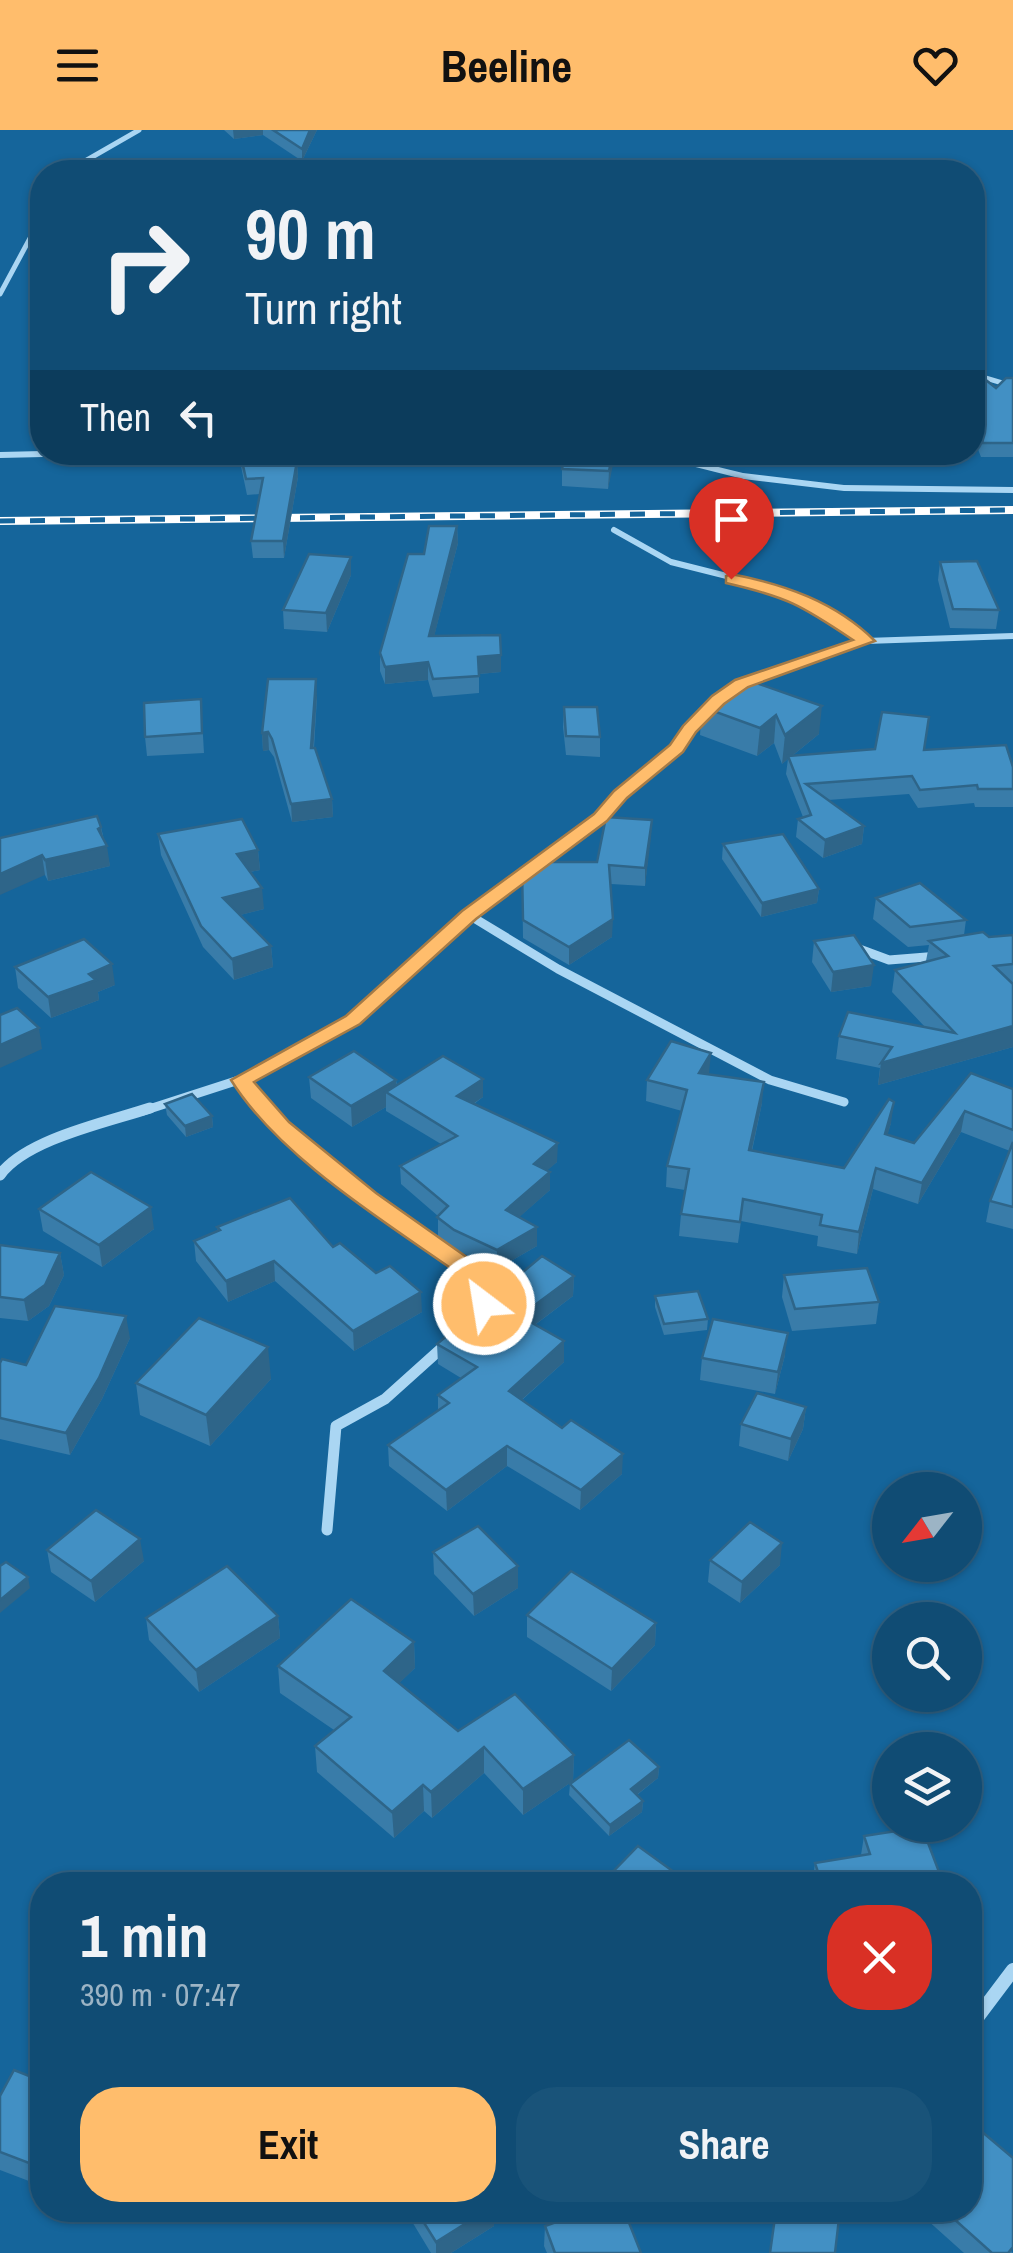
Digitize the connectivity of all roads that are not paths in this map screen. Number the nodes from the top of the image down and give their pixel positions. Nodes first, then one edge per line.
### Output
1 (140, 130) edge
2 (87, 160) edge
3 (30, 238) edge
4 (0, 294) edge
5 (985, 378) edge
6 (1013, 386) edge
7 (30, 454) edge
8 (0, 455) edge
9 (696, 465) edge
10 (1013, 490) edge
11 (614, 530) dead end
12 (1013, 636) edge
13 (866, 641) junction
14 (730, 692) edge
15 (718, 700) edge
16 (469, 915) junction
17 (854, 947) edge
18 (946, 955) edge
19 (242, 1080) junction
20 (844, 1102) dead end
21 (0, 1175) edge
22 (469, 1320) edge
23 (456, 1334) edge
24 (327, 1530) dead end
25 (1013, 1970) edge
26 (982, 2011) edge

1 - 2 street
3 - 4 street
5 - 6 street
7 - 8 street
9 - 10 street
11 - 13 street
12 - 13 street
13 - 14 street
15 - 16 street
16 - 19 street
16 - 20 street
17 - 18 street
19 - 21 street
19 - 22 street
23 - 24 street
25 - 26 street

